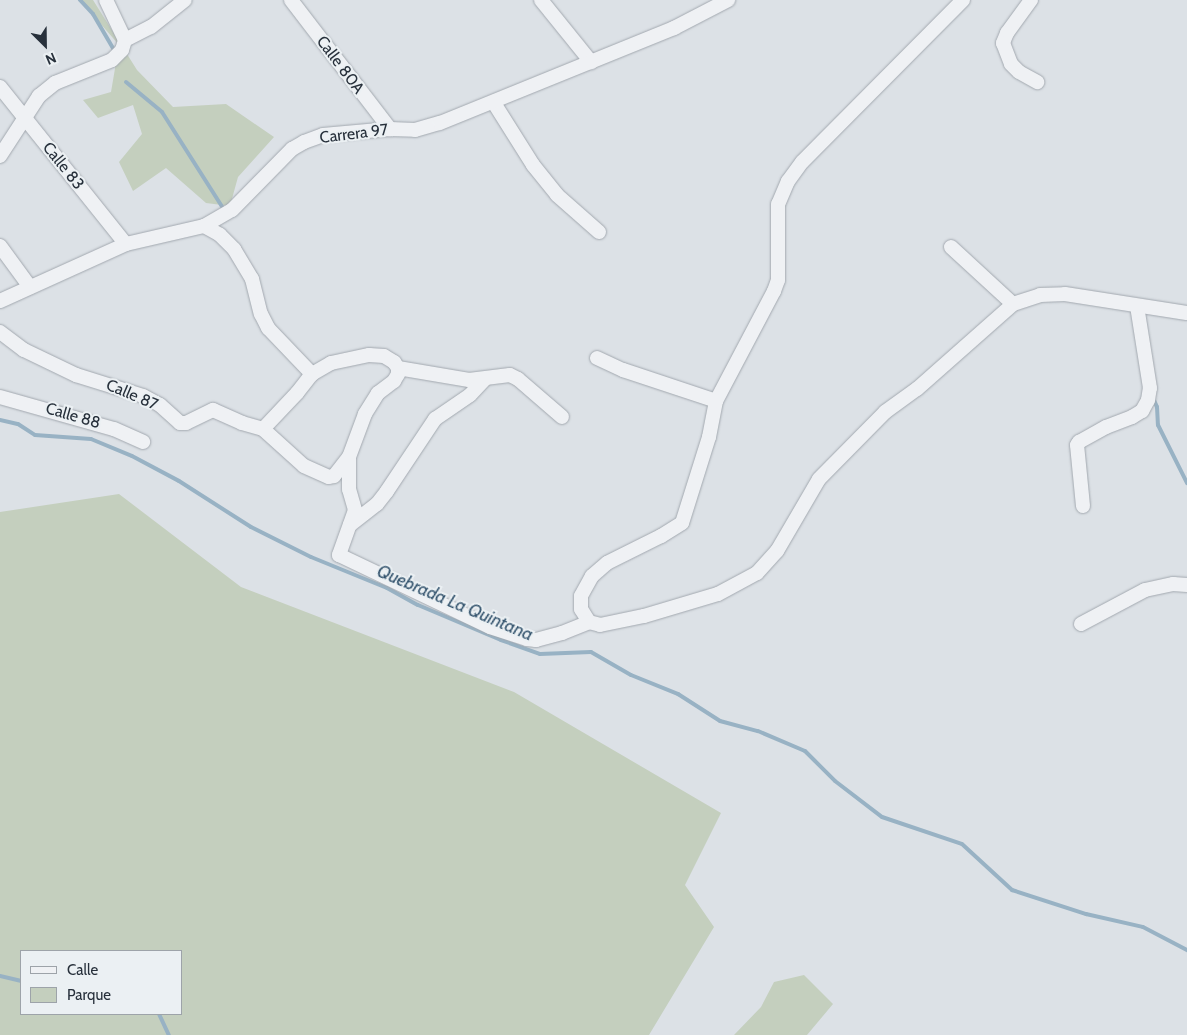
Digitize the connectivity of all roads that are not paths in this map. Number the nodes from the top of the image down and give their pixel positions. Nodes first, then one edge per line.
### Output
1 (106, 0) edge
2 (291, 0) edge
3 (540, 0) edge
4 (728, 0) edge
5 (963, 0) edge
6 (1032, 0) edge
7 (180, 1) edge
8 (125, 40) junction
9 (592, 62) junction
10 (1038, 82) dead end
11 (0, 87) edge
12 (494, 103) junction
13 (24, 118) junction
14 (390, 129) junction
15 (0, 156) edge
16 (204, 226) junction
17 (599, 232) dead end
18 (126, 244) junction
19 (0, 246) edge
20 (952, 247) dead end
21 (30, 287) junction
22 (0, 301) edge
23 (1013, 304) junction
24 (1137, 306) junction
25 (1187, 313) edge
26 (0, 332) edge
27 (597, 358) dead end
28 (398, 368) junction
29 (312, 374) junction
30 (484, 380) junction
31 (0, 397) edge
32 (716, 401) junction
33 (562, 417) dead end
34 (263, 429) junction
35 (143, 442) dead end
36 (349, 457) junction
37 (1083, 506) dead end
38 (349, 526) junction
39 (1187, 585) edge
40 (589, 622) junction
41 (1081, 624) dead end

1 - 8 street
2 - 14 street, Calle 80A
3 - 9 street
4 - 9 street, Carrera 97
5 - 32 street
6 - 10 street
7 - 8 street
8 - 13 street
9 - 12 street, Carrera 97
11 - 13 street, Calle 83
12 - 14 street, Carrera 97
12 - 17 street
13 - 15 street
13 - 18 street, Calle 83
14 - 16 street, Carrera 97
16 - 18 street, Carrera 97
16 - 29 street
18 - 21 street, Carrera 97
19 - 21 street
20 - 23 street
21 - 22 street, Carrera 97
23 - 24 street
23 - 40 street
24 - 25 street
24 - 37 street
26 - 34 street, Calle 87
27 - 32 street
28 - 29 street
28 - 30 street
28 - 36 street
29 - 34 street
30 - 33 street
30 - 38 street
31 - 35 street, Calle 88
32 - 40 street
34 - 36 street
36 - 38 street
38 - 40 street
39 - 41 street

